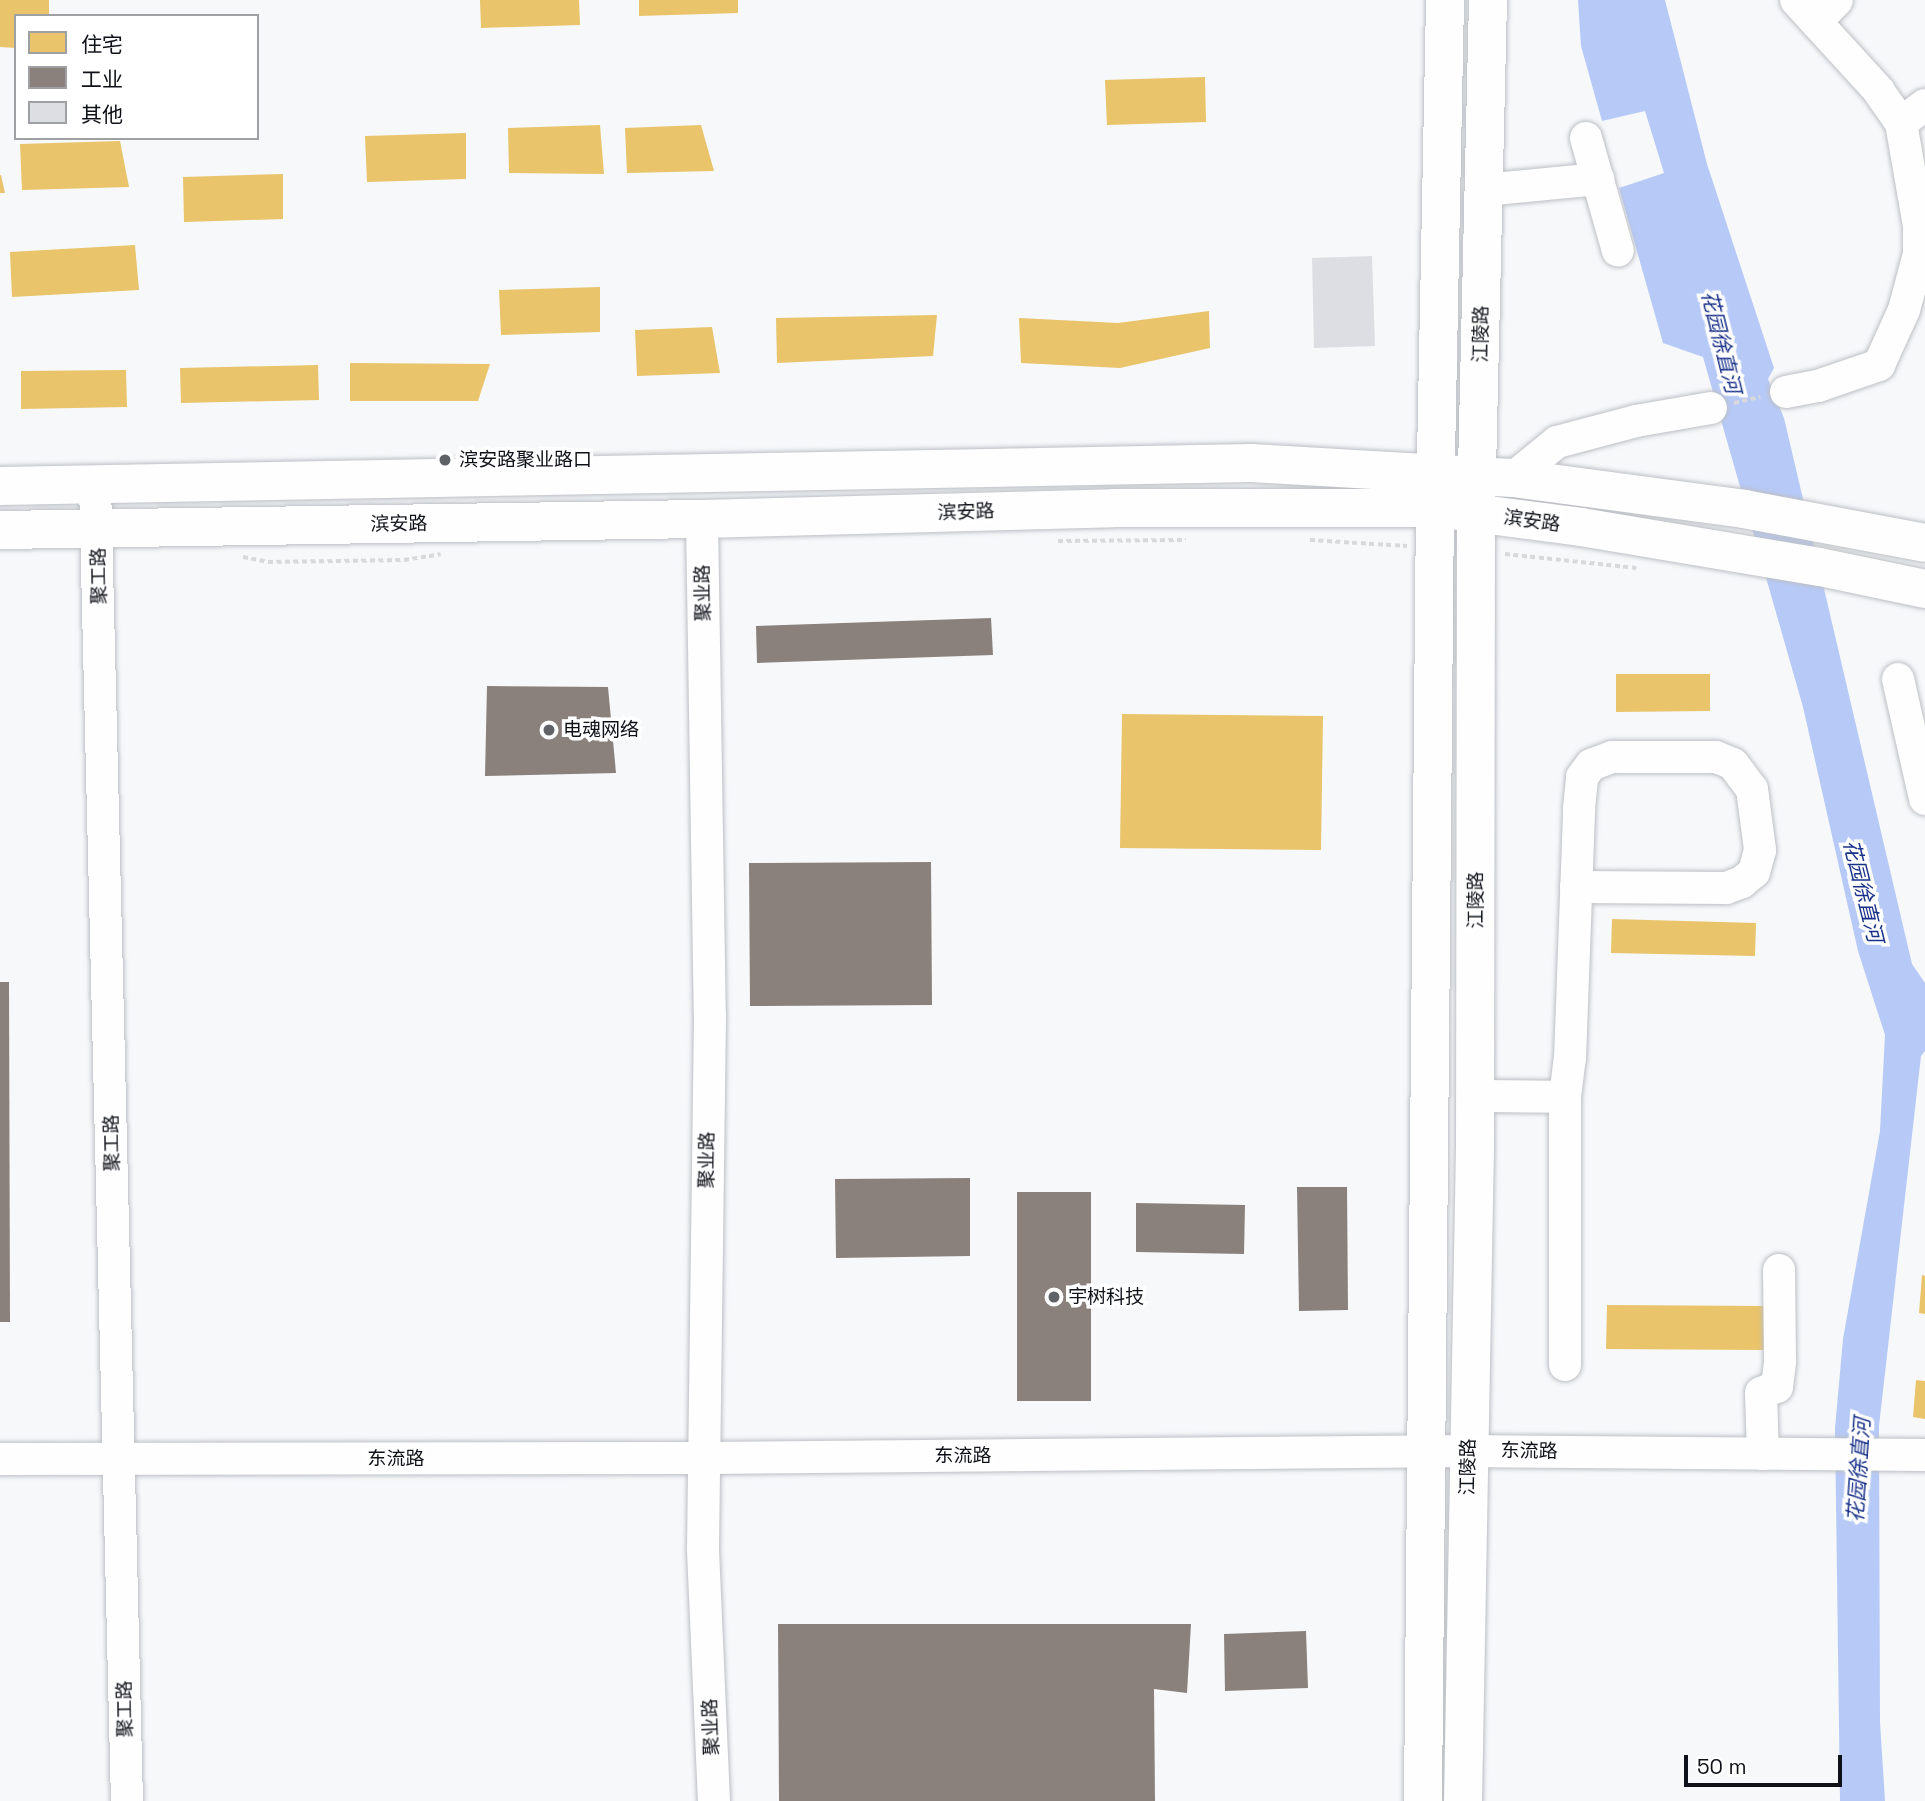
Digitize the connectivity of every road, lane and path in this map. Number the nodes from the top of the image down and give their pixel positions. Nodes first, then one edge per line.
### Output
1 (1445, 0) edge
2 (1488, 0) edge
3 (1816, 7) edge
4 (1913, 114) edge
5 (1586, 138) dead end
6 (1598, 179) junction
7 (1484, 190) junction
8 (1618, 251) dead end
9 (1786, 392) joint
10 (1711, 408) joint
11 (95, 484) junction
12 (0, 486) edge
13 (1489, 489) junction
14 (1436, 490) junction
15 (702, 519) junction
16 (97, 528) junction
17 (0, 530) edge
18 (1303, 539) dead end
19 (1192, 540) dead end
20 (1052, 541) dead end
21 (1925, 543) edge
22 (1434, 548) junction
23 (1476, 551) junction
24 (442, 554) dead end
25 (241, 557) dead end
26 (1642, 569) dead end
27 (1925, 589) edge
28 (1898, 678) dead end
29 (1919, 746) edge
30 (1925, 799) edge
31 (1576, 887) junction
32 (1475, 1096) junction
33 (1565, 1097) junction
34 (1779, 1270) dead end
35 (1565, 1365) dead end
36 (1468, 1451) junction
37 (1426, 1453) junction
38 (1763, 1454) junction
39 (1925, 1455) edge
40 (706, 1458) junction
41 (0, 1459) edge
42 (120, 1460) junction
43 (127, 1801) edge
44 (714, 1801) edge
45 (1423, 1801) edge
46 (1463, 1801) edge

1 - 14 main road
2 - 7 main road, 江陵路
3 - 4 street
4 - 9 street
5 - 6 street
6 - 7 street
6 - 8 street
7 - 13 main road, 江陵路
9 - 10 path
10 - 13 street
11 - 12 main road, 滨安路
11 - 14 main road, 滨安路
11 - 16 street, 聚工路
13 - 14 main road, 滨安路
13 - 21 main road, 滨安路
13 - 23 main road, 江陵路
13 - 27 main road, 滨安路
14 - 15 main road, 滨安路
14 - 22 main road
15 - 16 main road, 滨安路
15 - 40 street, 聚业路
16 - 17 main road, 滨安路
16 - 42 street, 聚工路
18 - 22 path
19 - 20 path
22 - 37 main road
23 - 26 path
23 - 32 main road, 江陵路
24 - 25 path
28 - 29 street
29 - 30 street
31 - 31 street
31 - 33 street
32 - 33 street
32 - 36 main road, 江陵路
33 - 35 street
34 - 38 street
36 - 37 street, 东流路
36 - 38 street, 东流路
36 - 46 main road, 江陵路
37 - 40 street, 东流路
37 - 45 main road
38 - 39 street, 东流路
40 - 42 street, 东流路
40 - 44 street, 聚业路
41 - 42 street, 东流路
42 - 43 street, 聚工路

